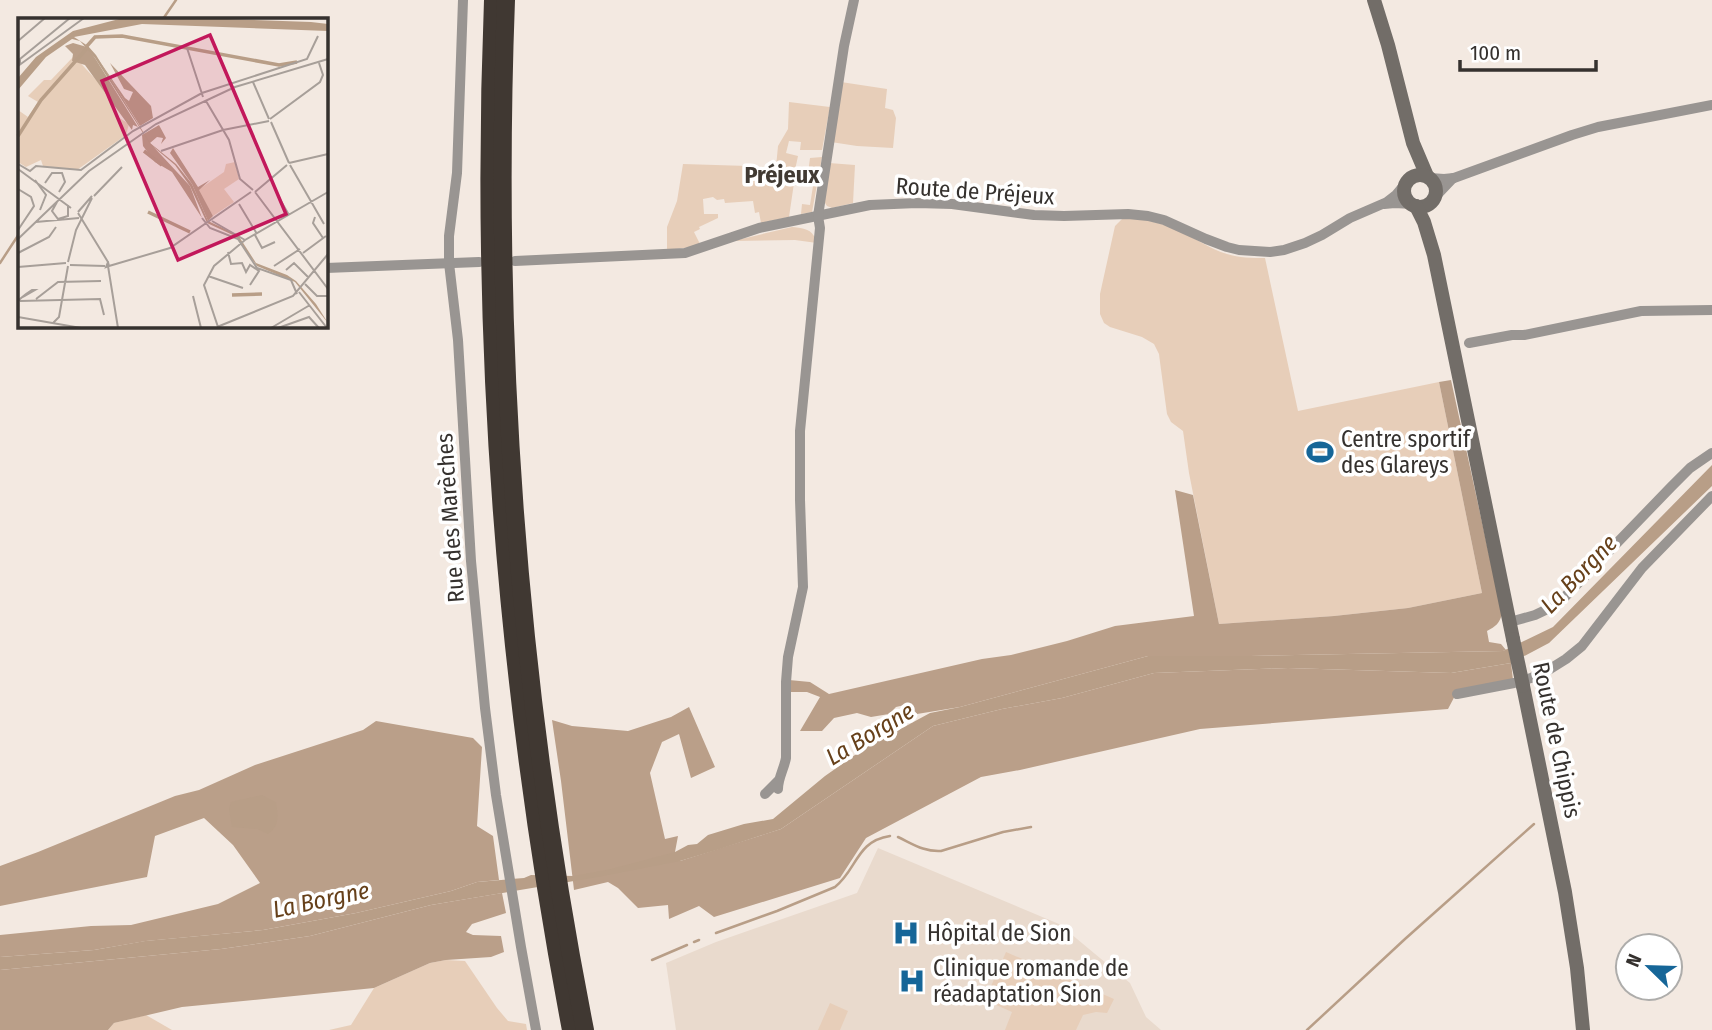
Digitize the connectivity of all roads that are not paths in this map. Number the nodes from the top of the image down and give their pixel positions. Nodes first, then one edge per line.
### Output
1 (463, 0) edge
2 (493, 0) edge
3 (506, 0) edge
4 (855, 0) edge
5 (1374, 0) edge
6 (1712, 105) edge
7 (1406, 120) junction
8 (1428, 177) junction
9 (1454, 178) junction
10 (1407, 182) junction
11 (1434, 199) junction
12 (1380, 205) junction
13 (1414, 205) junction
14 (818, 216) junction
15 (1434, 255) junction
16 (479, 261) dead end
17 (515, 261) dead end
18 (449, 263) junction
19 (327, 268) edge
20 (1712, 310) edge
21 (1469, 343) dead end
22 (1712, 453) edge
23 (1712, 496) edge
24 (1510, 622) junction
25 (1457, 694) dead end
26 (538, 788) junction
27 (765, 794) dead end
28 (567, 972) junction
29 (536, 1030) edge
30 (571, 1030) edge
31 (585, 1030) edge
32 (1583, 1030) edge

1 - 18 street, Rue des Marèches
2 - 26 highway
3 - 26 highway
4 - 14 street
5 - 7 street, Route de Chippis
6 - 9 street
7 - 8 street, Route de Chippis
7 - 10 street, Route de Chippis
8 - 9 street
8 - 10 street
8 - 11 street, Route de Chippis
9 - 11 street
10 - 12 street, Route de Préjeux
10 - 13 street, Route de Chippis
11 - 13 street
11 - 15 street, Route de Chippis
12 - 13 street, Route de Préjeux
12 - 14 street, Route de Préjeux
13 - 15 street, Route de Chippis
14 - 17 street, Route de Préjeux
14 - 27 street
15 - 24 street, Route de Chippis
16 - 18 street
18 - 19 street
18 - 29 street, Rue des Marèches
20 - 21 street
22 - 24 street
23 - 25 street
24 - 32 street, Route de Chippis, bridge
26 - 28 highway
28 - 30 highway
28 - 31 highway

